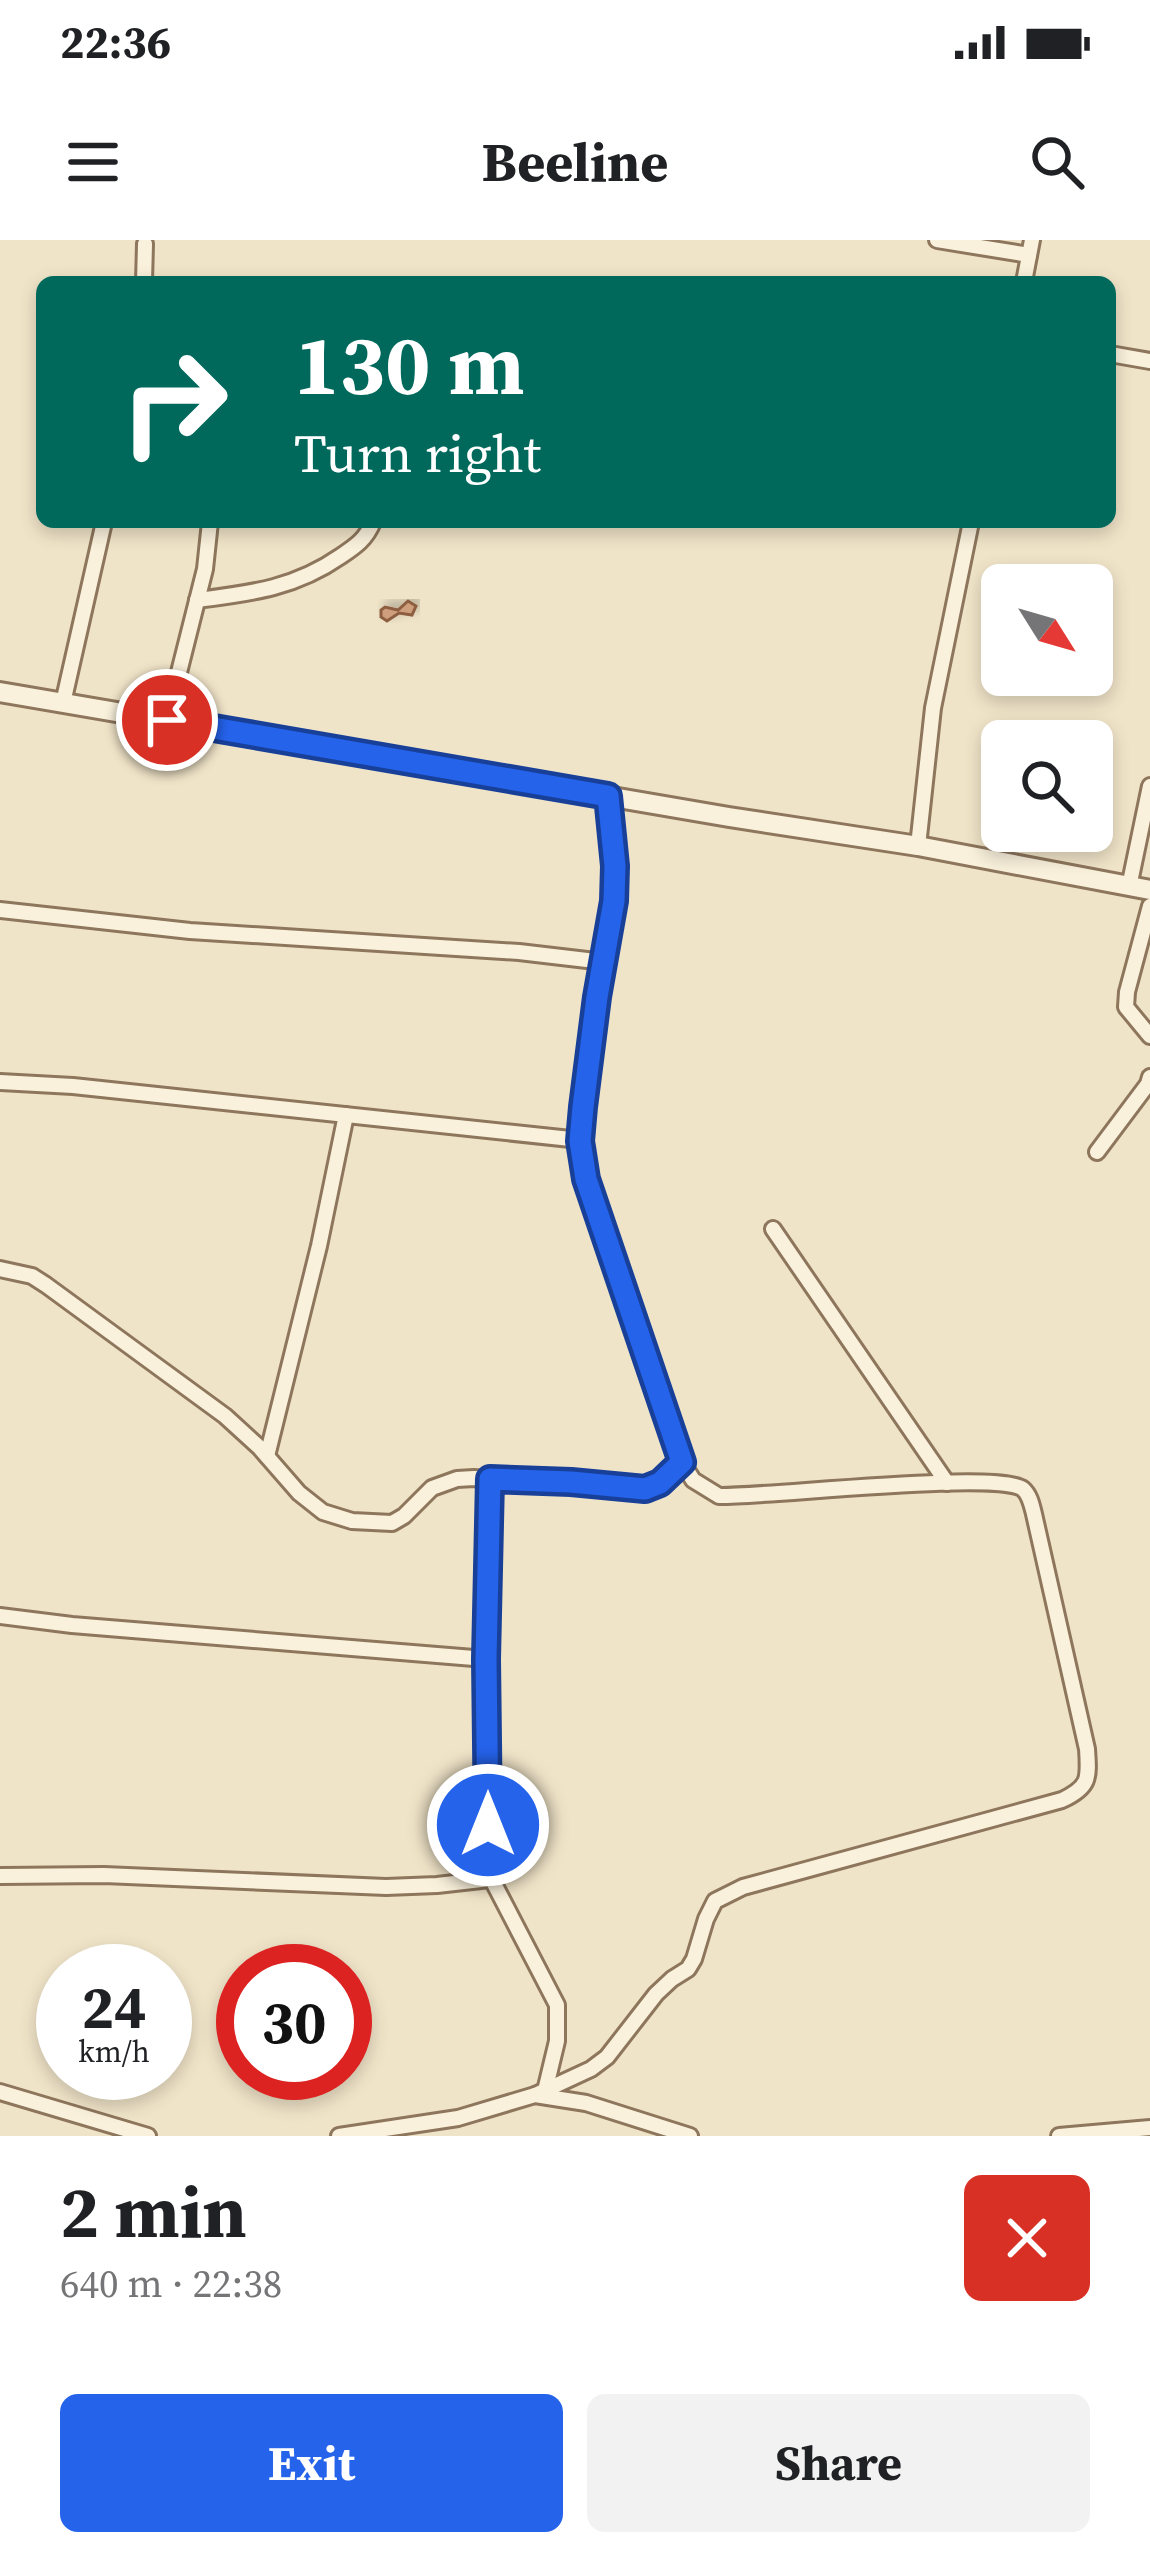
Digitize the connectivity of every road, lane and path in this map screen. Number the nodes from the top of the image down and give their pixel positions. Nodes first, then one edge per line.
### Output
1 (937, 240) edge
2 (145, 244) dead end
3 (1030, 247) edge
4 (144, 276) edge
5 (1116, 355) edge
6 (1150, 361) edge
7 (103, 528) edge
8 (209, 528) edge
9 (370, 528) edge
10 (970, 528) edge
11 (197, 600) junction
12 (0, 692) edge
13 (63, 703) junction
14 (167, 720) junction
15 (1150, 787) edge
16 (608, 796) junction
17 (918, 846) junction
18 (1129, 886) junction
19 (1150, 890) edge
20 (1150, 906) edge
21 (0, 910) edge
22 (604, 962) junction
23 (1150, 1036) edge
24 (1150, 1077) edge
25 (0, 1082) edge
26 (346, 1115) junction
27 (580, 1141) junction
28 (1097, 1152) dead end
29 (773, 1229) dead end
30 (0, 1269) edge
31 (267, 1456) junction
32 (682, 1462) junction
33 (490, 1479) junction
34 (947, 1483) junction
35 (0, 1616) edge
36 (486, 1659) junction
37 (0, 1876) edge
38 (490, 1879) junction
39 (0, 2092) edge
40 (540, 2093) junction
41 (1150, 2128) edge
42 (148, 2136) edge
43 (339, 2136) edge
44 (690, 2136) edge
45 (1059, 2136) edge

1 - 3 street
2 - 4 street
5 - 6 street
7 - 13 street
8 - 11 street
9 - 11 street
10 - 17 street
11 - 14 street
12 - 13 street
13 - 14 street
14 - 16 street
15 - 18 street
16 - 17 street
16 - 22 street
17 - 18 street
18 - 19 street
20 - 23 street
21 - 22 street
22 - 27 street
24 - 28 street
25 - 26 street
26 - 27 street
26 - 31 street
27 - 32 street
29 - 34 street
30 - 31 street
31 - 33 street
32 - 33 street
32 - 34 street
33 - 36 street
34 - 40 street
35 - 36 street
36 - 38 street
37 - 38 street
38 - 40 street
39 - 42 street
40 - 43 street
40 - 44 street
41 - 45 street

